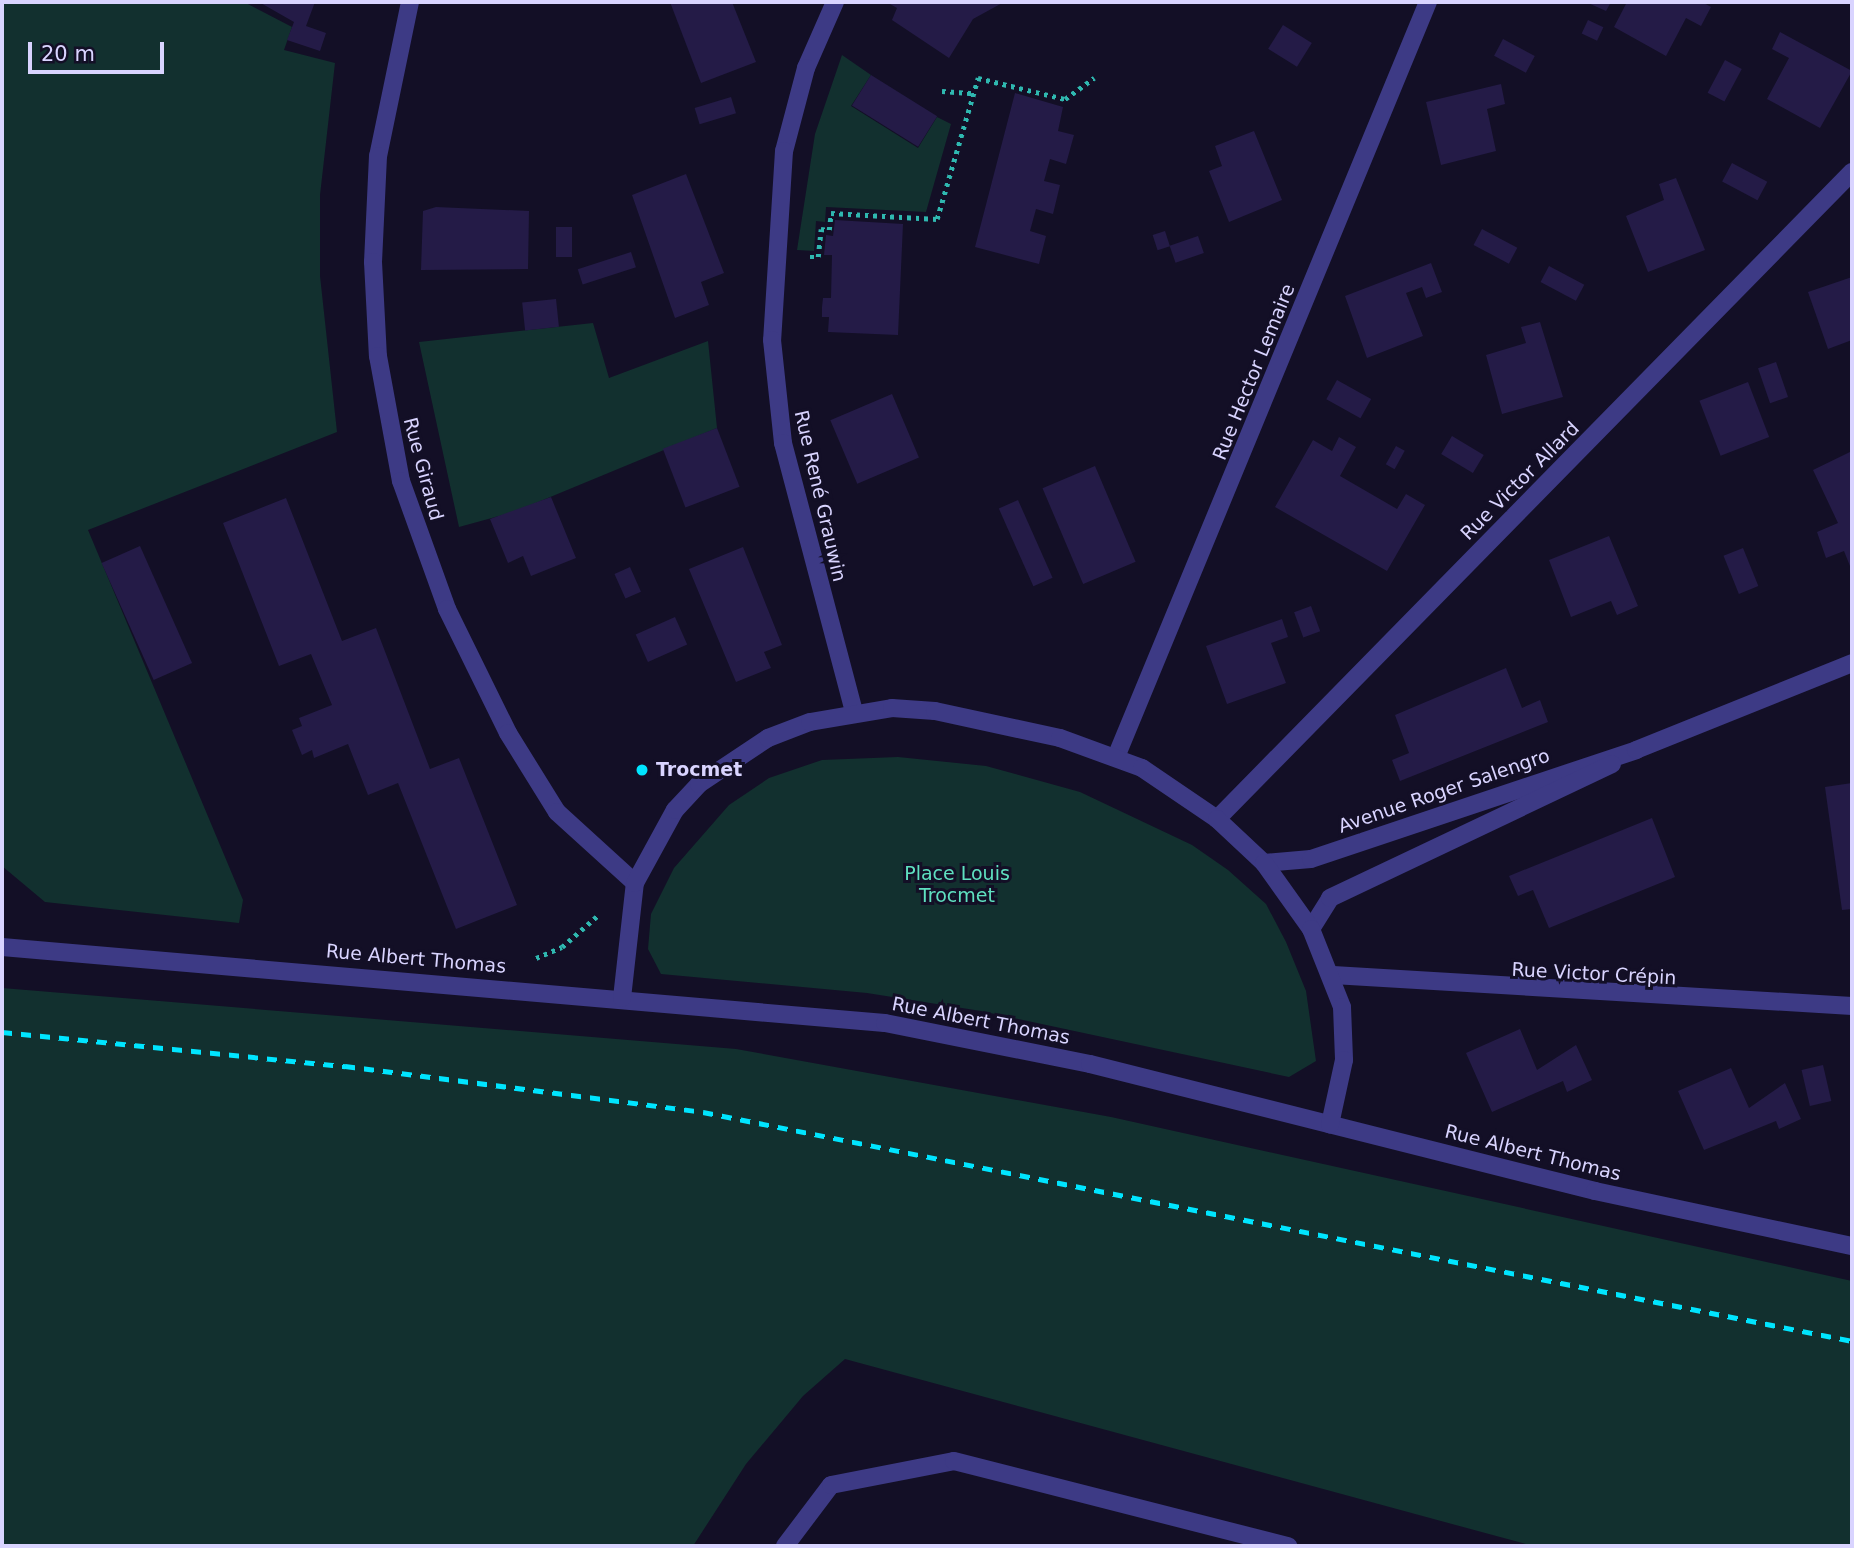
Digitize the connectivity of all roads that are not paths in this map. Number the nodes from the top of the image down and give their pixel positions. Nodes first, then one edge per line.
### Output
1 (410, 2) edge
2 (835, 2) edge
3 (1428, 2) edge
4 (1852, 172) edge
5 (1852, 663) edge
6 (853, 712) junction
7 (1636, 750) junction
8 (1116, 757) junction
9 (1217, 819) junction
10 (1264, 863) junction
11 (635, 883) junction
12 (1311, 929) junction
13 (2, 941) edge
14 (2, 947) edge
15 (83, 952) junction
16 (1333, 975) junction
17 (622, 998) junction
18 (1852, 1006) edge
19 (1330, 1124) junction
20 (1852, 1246) edge
21 (785, 1546) edge
22 (1289, 1546) edge

1 - 11 street, Rue Giraud
2 - 6 street, Rue René Grauwin
3 - 8 street, Rue Hector Lemaire
4 - 9 street, Rue Victor Allard
5 - 7 street, Avenue Roger Salengro
6 - 8 street
6 - 11 street
7 - 10 street, Avenue Roger Salengro
7 - 12 street, Avenue Roger Salengro
8 - 9 street
9 - 10 street
10 - 12 street
11 - 17 street
12 - 16 street
13 - 15 street, Rue Albert Thomas
14 - 15 street, Rue Albert Thomas
15 - 17 street, Rue Albert Thomas
16 - 18 street, Rue Victor Crépin
16 - 19 street
17 - 19 street, Rue Albert Thomas
19 - 20 street, Rue Albert Thomas
21 - 22 street

